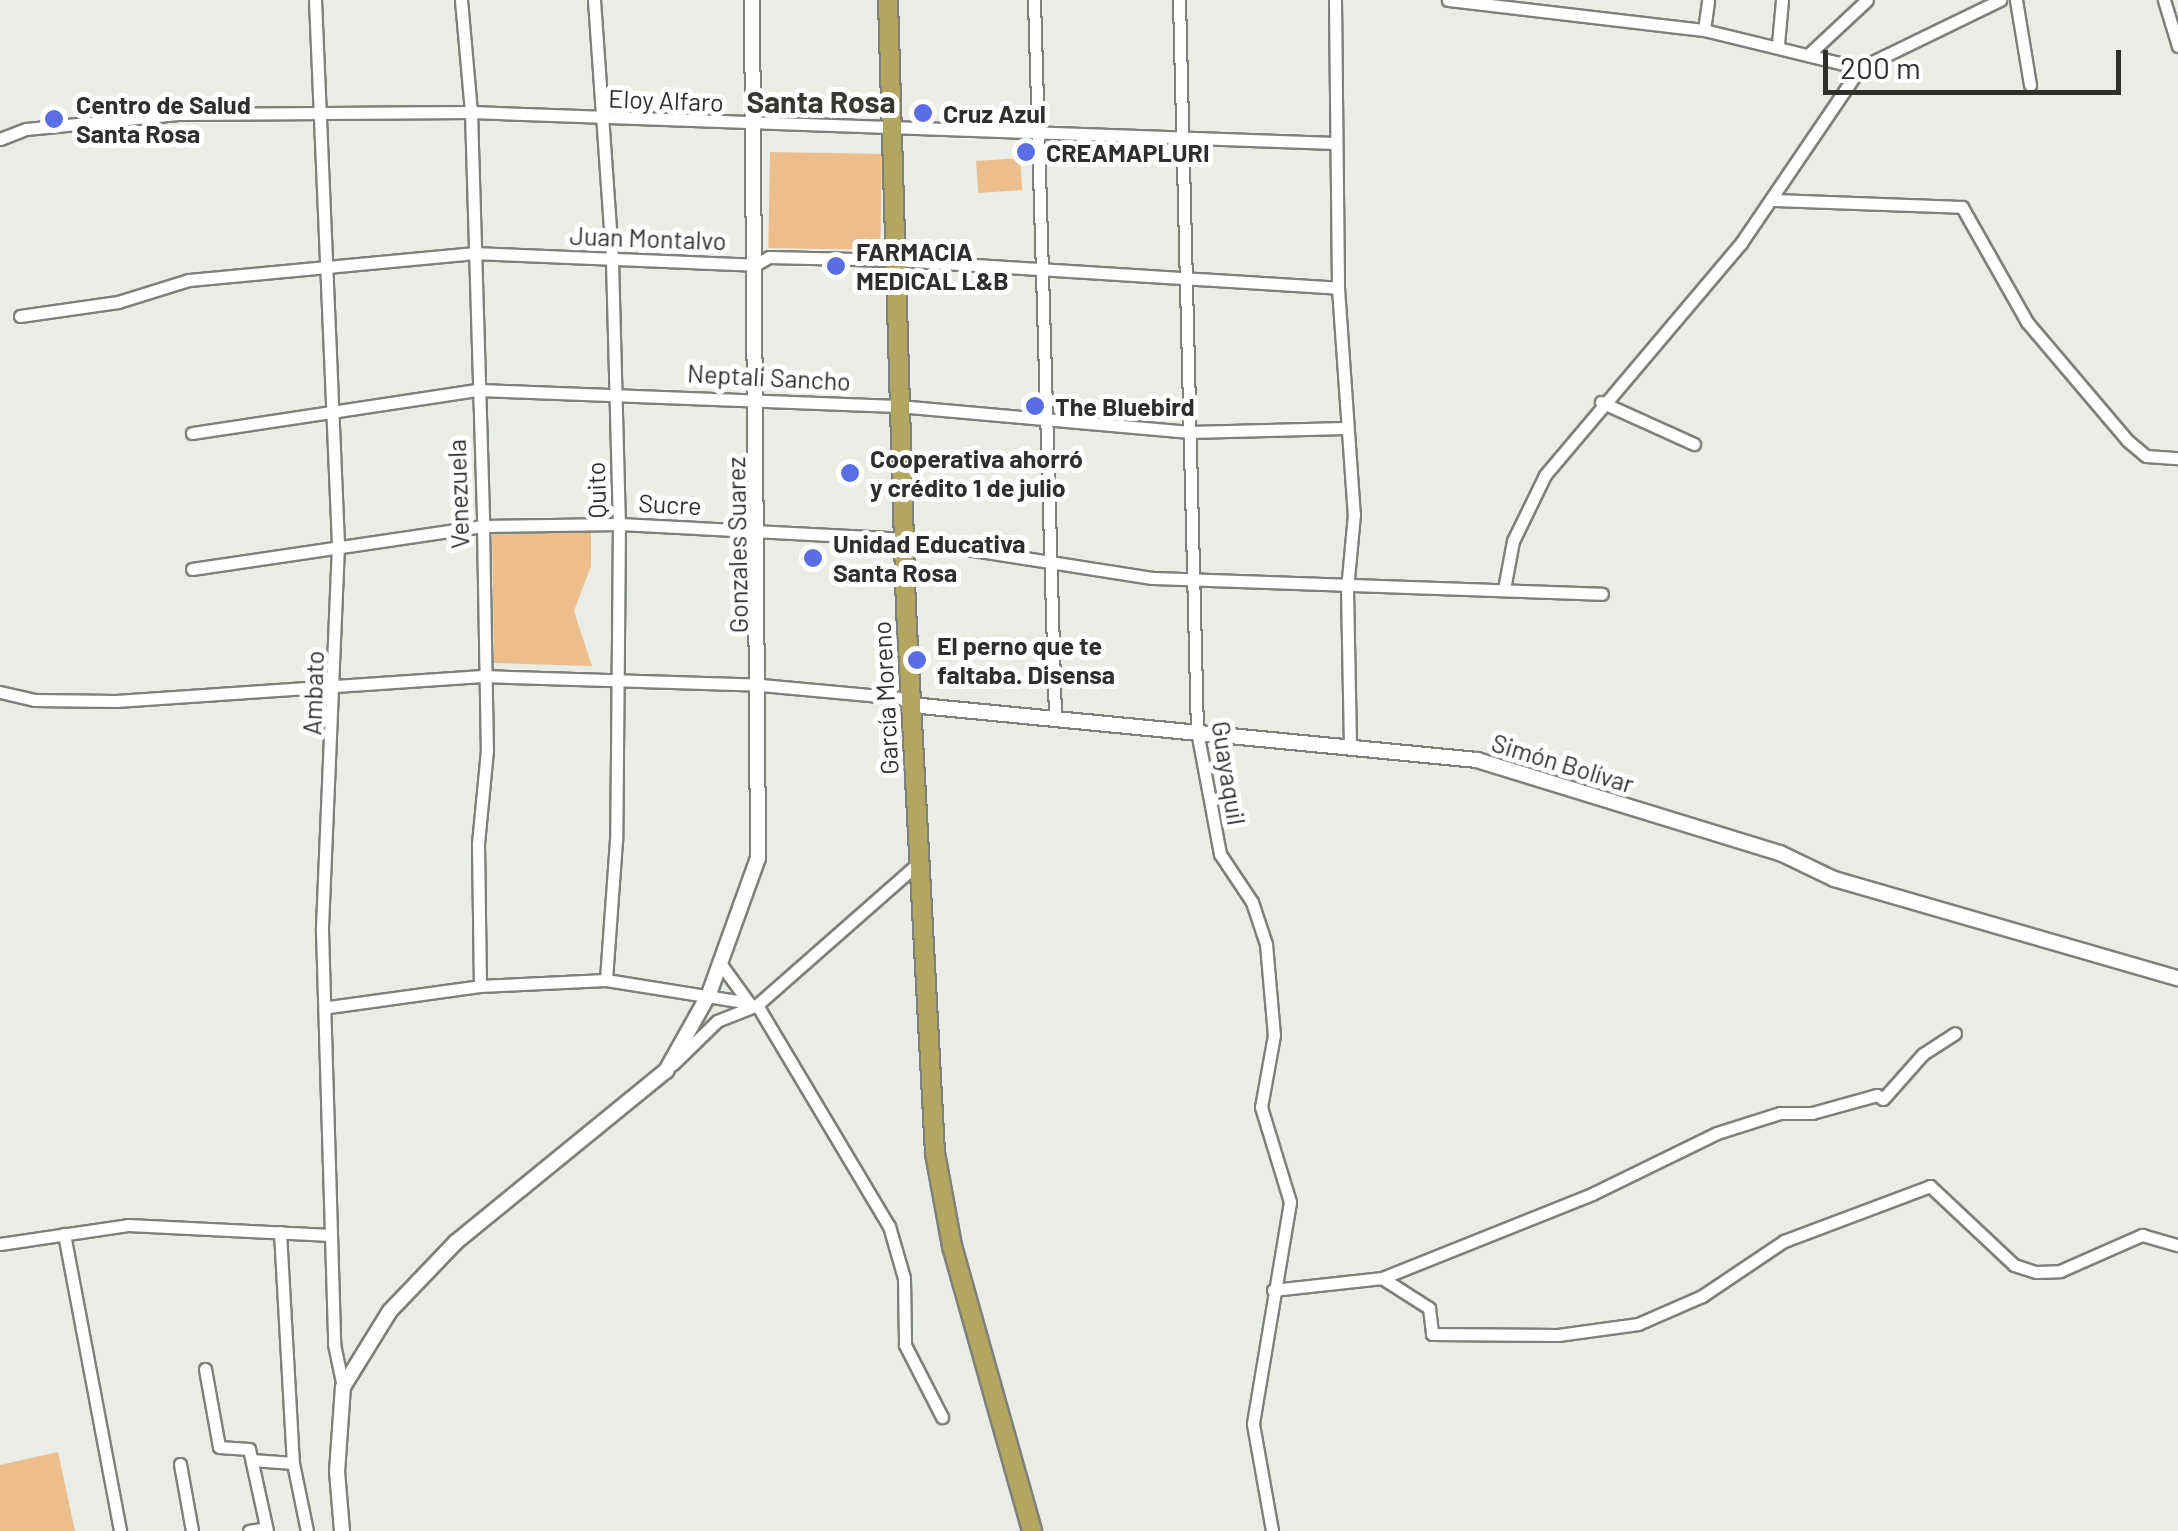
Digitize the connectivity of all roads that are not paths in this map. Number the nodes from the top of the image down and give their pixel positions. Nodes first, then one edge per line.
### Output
1 (316, 0) edge
2 (460, 0) edge
3 (594, 0) edge
4 (752, 0) edge
5 (888, 0) edge
6 (1034, 0) edge
7 (1179, 0) edge
8 (1335, 0) edge
9 (1448, 0) edge
10 (1708, 0) edge
11 (1782, 0) edge
12 (1866, 0) edge
13 (2000, 0) edge
14 (2016, 0) edge
15 (2164, 0) edge
16 (1704, 30) junction
17 (1778, 44) junction
18 (2178, 46) edge
19 (1809, 54) junction
20 (1860, 68) junction
21 (2030, 85) dead end
22 (471, 112) junction
23 (318, 114) junction
24 (599, 120) junction
25 (753, 125) junction
26 (893, 132) junction
27 (1034, 134) junction
28 (1183, 138) junction
29 (0, 140) edge
30 (1334, 143) junction
31 (1772, 200) junction
32 (474, 253) junction
33 (612, 260) junction
34 (896, 260) junction
35 (330, 262) junction
36 (755, 264) junction
37 (1045, 272) junction
38 (1186, 280) junction
39 (1338, 288) junction
40 (20, 316) dead end
41 (478, 390) junction
42 (615, 392) junction
43 (757, 398) junction
44 (1601, 402) junction
45 (898, 406) junction
46 (335, 408) junction
47 (1048, 418) junction
48 (1345, 428) junction
49 (1190, 432) junction
50 (192, 433) dead end
51 (1694, 444) dead end
52 (2178, 458) edge
53 (620, 524) junction
54 (483, 526) junction
55 (759, 532) junction
56 (904, 539) junction
57 (338, 546) junction
58 (1052, 566) junction
59 (192, 569) dead end
60 (1198, 579) junction
61 (1347, 589) junction
62 (1504, 589) junction
63 (1602, 594) dead end
64 (482, 676) junction
65 (620, 678) junction
66 (761, 685) junction
67 (337, 690) junction
68 (0, 692) edge
69 (910, 705) junction
70 (1055, 718) junction
71 (1197, 731) junction
72 (1350, 746) junction
73 (920, 861) junction
74 (720, 963) junction
75 (2178, 978) edge
76 (606, 980) junction
77 (480, 986) junction
78 (709, 994) junction
79 (753, 1004) junction
80 (329, 1007) junction
81 (1956, 1032) dead end
82 (666, 1071) junction
83 (280, 1232) junction
84 (64, 1234) junction
85 (331, 1235) junction
86 (0, 1244) edge
87 (2178, 1245) edge
88 (1382, 1278) junction
89 (1273, 1290) junction
90 (206, 1369) dead end
91 (343, 1387) junction
92 (942, 1417) dead end
93 (252, 1460) junction
94 (292, 1463) junction
95 (180, 1464) dead end
96 (266, 1530) edge
97 (120, 1531) edge
98 (192, 1531) edge
99 (250, 1531) edge
100 (307, 1531) edge
101 (342, 1531) edge
102 (1032, 1531) edge
103 (1272, 1531) edge

1 - 23 street, Ambato
2 - 22 street, Venezuela
3 - 24 street, Quito
4 - 25 street, Gonzales Suarez
5 - 26 highway, García Moreno
6 - 27 street
7 - 28 street, Guayaquil
8 - 30 street
9 - 16 street
10 - 16 street
11 - 17 street
12 - 19 street
13 - 20 street
14 - 21 street
15 - 18 street
16 - 17 street
17 - 19 street
19 - 20 street
20 - 31 street
22 - 23 street, Eloy Alfaro
22 - 24 street, Eloy Alfaro
22 - 32 street, Venezuela
23 - 29 street, Eloy Alfaro
23 - 35 street, Ambato
24 - 25 street, Eloy Alfaro
24 - 33 street, Quito
25 - 26 street, Eloy Alfaro
25 - 36 street, Gonzales Suarez
26 - 27 street, Eloy Alfaro
26 - 34 highway, García Moreno
27 - 28 street, Eloy Alfaro
27 - 37 street
28 - 30 street, Eloy Alfaro
28 - 38 street, Guayaquil
30 - 39 street
31 - 44 street
31 - 52 street
32 - 33 street, Juan Montalvo
32 - 35 street, Juan Montalvo
32 - 41 street, Venezuela
33 - 36 street, Juan Montalvo
33 - 42 street, Quito
34 - 36 street, Juan Montalvo
34 - 37 street, Juan Montalvo
34 - 45 highway, García Moreno
35 - 40 street, Juan Montalvo
35 - 46 street, Ambato
36 - 43 street, Gonzales Suarez
37 - 38 street, Juan Montalvo
37 - 47 street
38 - 39 street, Juan Montalvo
38 - 49 street, Guayaquil
39 - 48 street
41 - 42 street, Neptali Sancho
41 - 46 street, Neptali Sancho
41 - 54 street, Venezuela
42 - 43 street, Neptali Sancho
42 - 53 street, Quito
43 - 45 street, Neptali Sancho
43 - 55 street, Gonzales Suarez
44 - 51 street
44 - 62 street
45 - 47 street, Neptali Sancho
45 - 56 highway, García Moreno
46 - 50 street, Neptali Sancho
46 - 57 street, Ambato
47 - 49 street, Neptali Sancho
47 - 58 street
48 - 49 street, Neptali Sancho
48 - 61 street
49 - 60 street, Guayaquil
53 - 54 street, Sucre
53 - 55 street, Sucre
53 - 65 street, Quito
54 - 57 street, Sucre
54 - 64 street, Venezuela
55 - 56 street, Sucre
55 - 66 street, Gonzales Suarez
56 - 58 street, Sucre
56 - 69 highway, García Moreno
57 - 59 street, Sucre
57 - 67 street, Ambato
58 - 60 street, Sucre
58 - 70 street
60 - 61 street, Sucre
60 - 71 street, Guayaquil
61 - 62 street, Sucre
61 - 72 street
62 - 63 street, Sucre
64 - 65 street
64 - 67 street
64 - 77 street, Venezuela
65 - 66 street
65 - 76 street, Quito
66 - 69 street
66 - 74 street, Gonzales Suarez
67 - 68 street
67 - 80 street, Ambato
69 - 70 street, Simón Bolívar
69 - 73 highway, García Moreno
70 - 71 street, Simón Bolívar
71 - 72 street, Simón Bolívar
71 - 89 street, Guayaquil
72 - 75 street, Simón Bolívar
73 - 79 street
73 - 102 highway, García Moreno
74 - 78 street, Gonzales Suarez
74 - 79 street
76 - 77 street
76 - 78 street
77 - 80 street
78 - 79 street
78 - 82 street, Gonzales Suarez
79 - 82 street
79 - 92 street
80 - 85 street, Ambato
81 - 88 street
82 - 91 street
83 - 84 street
83 - 85 street
83 - 94 street
84 - 86 street
84 - 97 street
85 - 91 street, Ambato
87 - 88 street
88 - 89 street
89 - 103 street, Guayaquil
90 - 93 street
91 - 101 street
93 - 94 street
93 - 96 street
94 - 100 street
95 - 98 street
96 - 99 street

